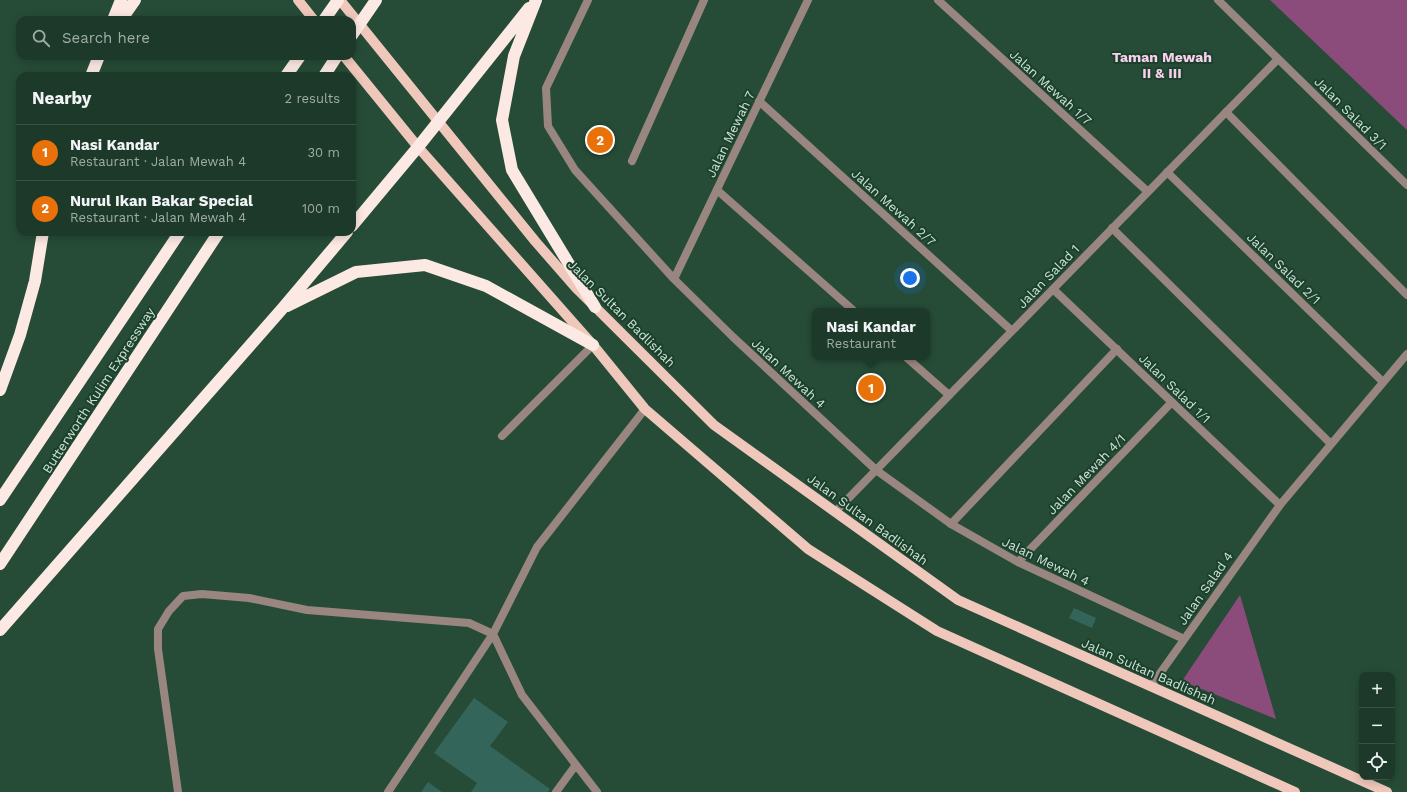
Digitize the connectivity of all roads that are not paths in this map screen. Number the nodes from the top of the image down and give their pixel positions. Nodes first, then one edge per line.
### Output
1 (121, 0) edge
2 (135, 0) edge
3 (298, 0) edge
4 (339, 0) edge
5 (376, 0) edge
6 (536, 0) edge
7 (588, 0) edge
8 (704, 0) edge
9 (808, 0) edge
10 (938, 0) edge
11 (1218, 0) edge
12 (115, 16) edge
13 (124, 16) edge
14 (311, 16) edge
15 (327, 16) edge
16 (352, 16) edge
17 (356, 21) edge
18 (356, 29) edge
19 (1278, 59) junction
20 (97, 60) edge
21 (297, 60) edge
22 (334, 60) edge
23 (347, 60) edge
24 (93, 72) edge
25 (289, 72) edge
26 (327, 72) edge
27 (760, 101) junction
28 (1226, 112) junction
29 (439, 121) junction
30 (418, 147) junction
31 (632, 161) dead end
32 (1167, 172) junction
33 (1407, 186) edge
34 (717, 190) junction
35 (1147, 191) junction
36 (356, 221) edge
37 (1112, 228) junction
38 (42, 236) edge
39 (177, 236) edge
40 (216, 236) edge
41 (344, 236) edge
42 (674, 279) junction
43 (1053, 289) junction
44 (1407, 294) edge
45 (595, 307) junction
46 (851, 308) edge
47 (282, 309) junction
48 (1012, 331) junction
49 (593, 345) junction
50 (1117, 349) junction
51 (1407, 354) edge
52 (909, 360) edge
53 (1383, 382) junction
54 (0, 390) edge
55 (949, 395) junction
56 (1172, 402) junction
57 (645, 409) junction
58 (502, 436) dead end
59 (1331, 444) junction
60 (876, 470) junction
61 (0, 500) edge
62 (1280, 505) junction
63 (836, 511) junction
64 (951, 524) junction
65 (1018, 562) junction
66 (0, 564) edge
67 (0, 630) edge
68 (493, 634) junction
69 (1184, 639) junction
70 (1151, 686) junction
71 (575, 766) junction
72 (178, 792) edge
73 (388, 792) edge
74 (556, 792) edge
75 (596, 792) edge
76 (1295, 792) edge
77 (1387, 792) edge

1 - 12 highway
2 - 13 highway
3 - 14 main road
4 - 15 highway
4 - 16 main road, Jalan Sultan Badlishah
5 - 18 highway, bridge
6 - 29 highway
6 - 45 highway
7 - 42 street, Jalan Mewah 4
8 - 31 street
9 - 27 street, Jalan Mewah 7
10 - 35 street, Jalan Mewah 1/7
11 - 19 street, Jalan Salad 3/1
17 - 29 main road, Jalan Sultan Badlishah
19 - 28 street, Jalan Salad 1
19 - 33 street, Jalan Salad 3/1
20 - 24 highway
21 - 25 highway
22 - 26 highway
23 - 30 main road
27 - 34 street, Jalan Mewah 7
27 - 48 street, Jalan Mewah 2/7
28 - 32 street, Jalan Salad 1
28 - 44 street
29 - 30 highway
29 - 45 main road, Jalan Sultan Badlishah
30 - 36 highway
30 - 49 main road
32 - 35 street, Jalan Salad 1
32 - 53 street, Jalan Salad 2/1
34 - 42 street, Jalan Mewah 7
34 - 46 street
35 - 37 street, Jalan Salad 1
37 - 43 street, Jalan Salad 1
37 - 59 street
38 - 54 highway
39 - 61 highway, Butterworth Kulim Expressway
40 - 66 highway, Butterworth Kulim Expressway
41 - 47 highway
42 - 60 street, Jalan Mewah 4
43 - 48 street, Jalan Salad 1
43 - 50 street, Jalan Salad 1/1
45 - 63 main road, Jalan Sultan Badlishah
47 - 49 highway
47 - 67 highway
48 - 55 street, Jalan Salad 1
49 - 57 main road
49 - 58 street
50 - 56 street, Jalan Salad 1/1
50 - 64 street
51 - 53 street, Jalan Salad 4
52 - 55 street
53 - 59 street, Jalan Salad 4
55 - 60 street, Jalan Salad 1
56 - 62 street, Jalan Salad 1/1
56 - 65 street, Jalan Mewah 4/1
57 - 68 street
57 - 76 main road
59 - 62 street, Jalan Salad 4
60 - 63 street, Jalan Salad 1
60 - 64 street, Jalan Mewah 4
62 - 69 street, Jalan Salad 4
63 - 70 main road, Jalan Sultan Badlishah
64 - 65 street, Jalan Mewah 4
65 - 69 street, Jalan Mewah 4
68 - 71 street
68 - 72 street
68 - 73 street
69 - 70 street, Jalan Salad 4
70 - 77 main road, Jalan Sultan Badlishah
71 - 74 street
71 - 75 street

